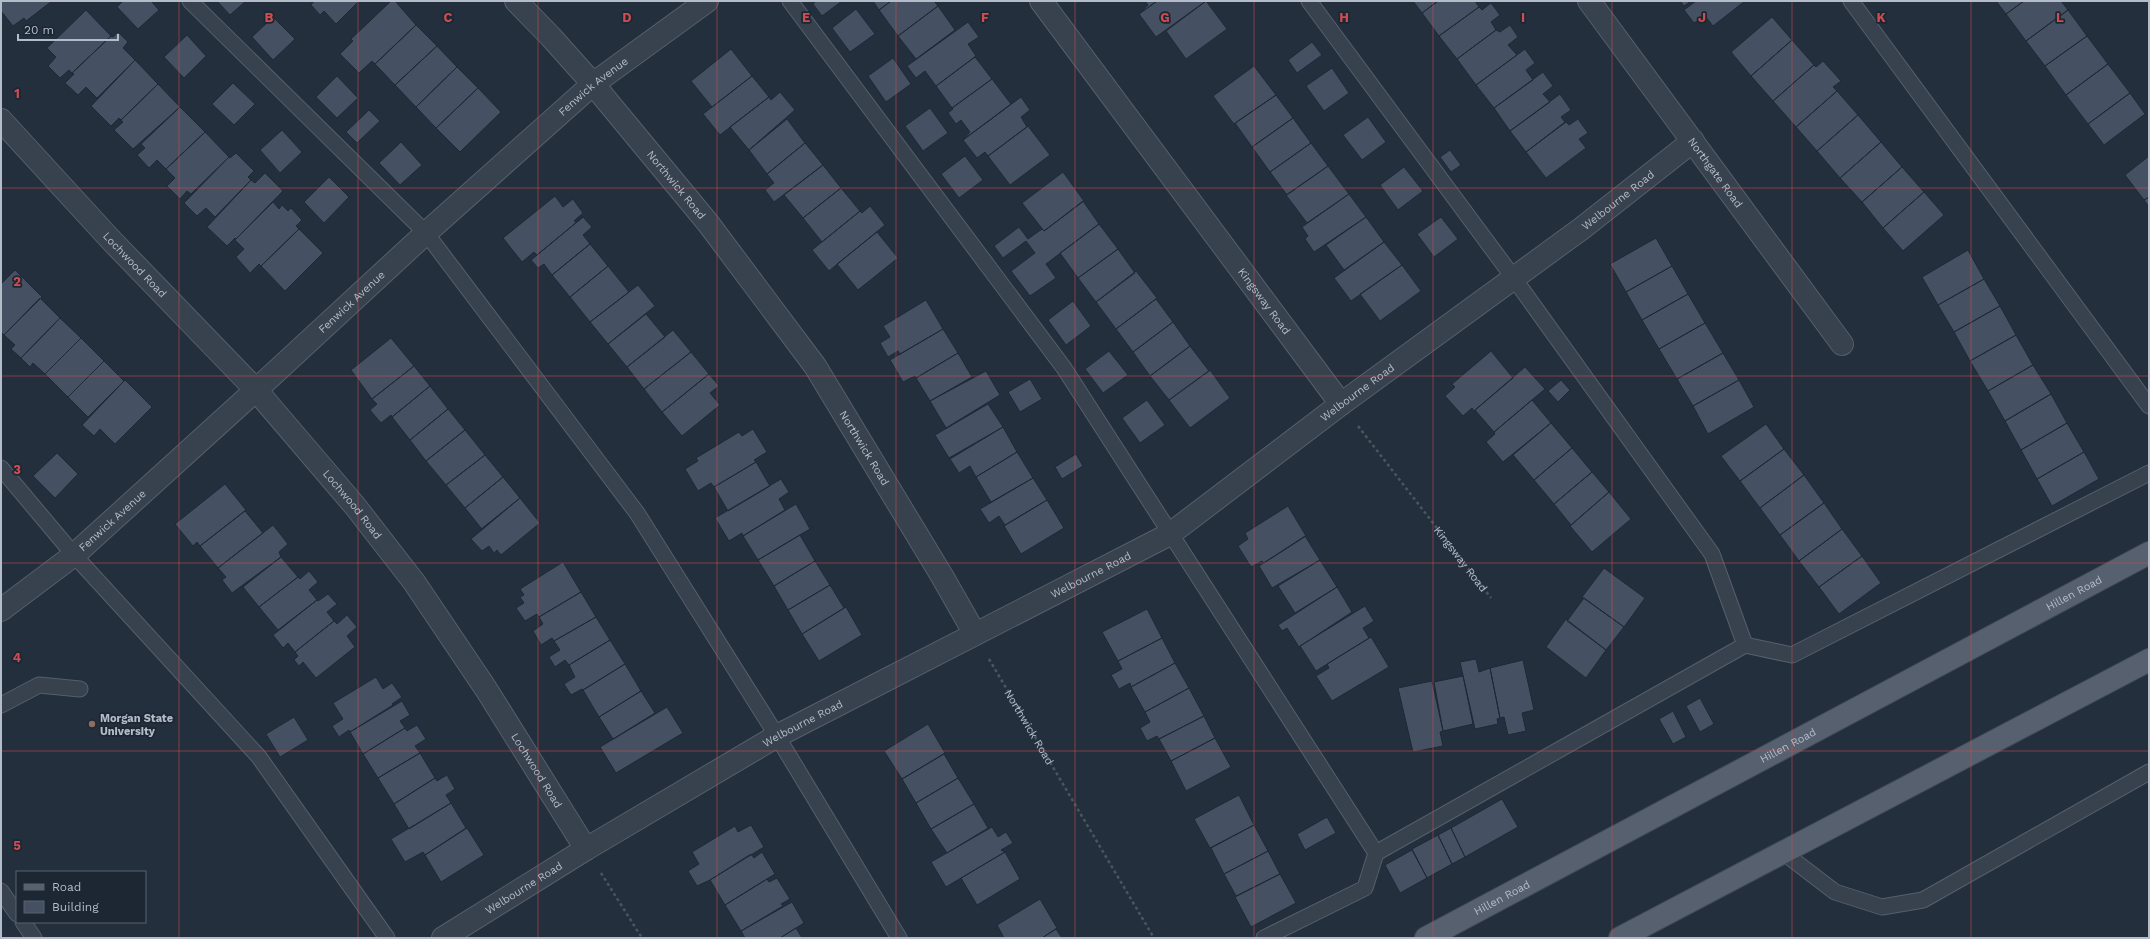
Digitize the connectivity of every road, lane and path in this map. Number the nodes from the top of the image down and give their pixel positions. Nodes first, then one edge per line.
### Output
1 (190, 1) edge
2 (516, 1) edge
3 (707, 1) edge
4 (790, 1) edge
5 (1041, 1) edge
6 (1309, 1) edge
7 (1589, 1) edge
8 (1851, 1) edge
9 (593, 84) junction
10 (1, 120) edge
11 (1693, 141) junction
12 (426, 233) junction
13 (1513, 277) junction
14 (1842, 344) dead end
15 (256, 390) junction
16 (1341, 404) junction
17 (2149, 406) edge
18 (1, 468) edge
19 (2149, 473) edge
20 (1170, 534) junction
21 (2149, 553) edge
22 (74, 555) junction
23 (1492, 598) dead end
24 (1, 610) edge
25 (975, 634) junction
26 (1745, 645) junction
27 (2149, 660) edge
28 (80, 689) dead end
29 (1, 705) edge
30 (777, 736) junction
31 (2149, 772) edge
32 (586, 849) junction
33 (1376, 853) junction
34 (1784, 853) junction
35 (1, 891) edge
36 (16, 913) edge
37 (24, 923) edge
38 (34, 938) edge
39 (387, 938) edge
40 (443, 938) edge
41 (642, 938) edge
42 (899, 938) edge
43 (1154, 938) edge
44 (1264, 938) edge
45 (1426, 938) edge
46 (1620, 938) edge

1 - 12 lane
2 - 9 street, Northwick Road
3 - 9 street, Fenwick Avenue
4 - 20 lane
5 - 16 street, Kingsway Road
6 - 13 lane
7 - 11 street, Northgate Road
8 - 17 lane
9 - 12 street, Fenwick Avenue
9 - 25 street, Northwick Road
10 - 15 street, Lochwood Road
11 - 13 street, Welbourne Road
11 - 14 street, Northgate Road
12 - 15 street, Fenwick Avenue
12 - 30 lane
13 - 16 street, Welbourne Road
13 - 26 lane
15 - 22 street, Fenwick Avenue
15 - 32 street, Lochwood Road
16 - 20 street, Welbourne Road
16 - 23 path, Kingsway Road
18 - 22 lane
19 - 26 lane
20 - 25 street, Welbourne Road
20 - 33 lane
21 - 45 main road, Hillen Road
22 - 24 street, Fenwick Avenue
22 - 39 lane
25 - 30 street, Welbourne Road
25 - 43 path, Northwick Road
26 - 33 lane
27 - 34 main road
28 - 29 lane
30 - 32 street, Welbourne Road
30 - 42 lane
31 - 34 lane
32 - 40 street, Welbourne Road
32 - 41 path
33 - 44 lane
34 - 46 main road
35 - 36 lane
37 - 38 lane

